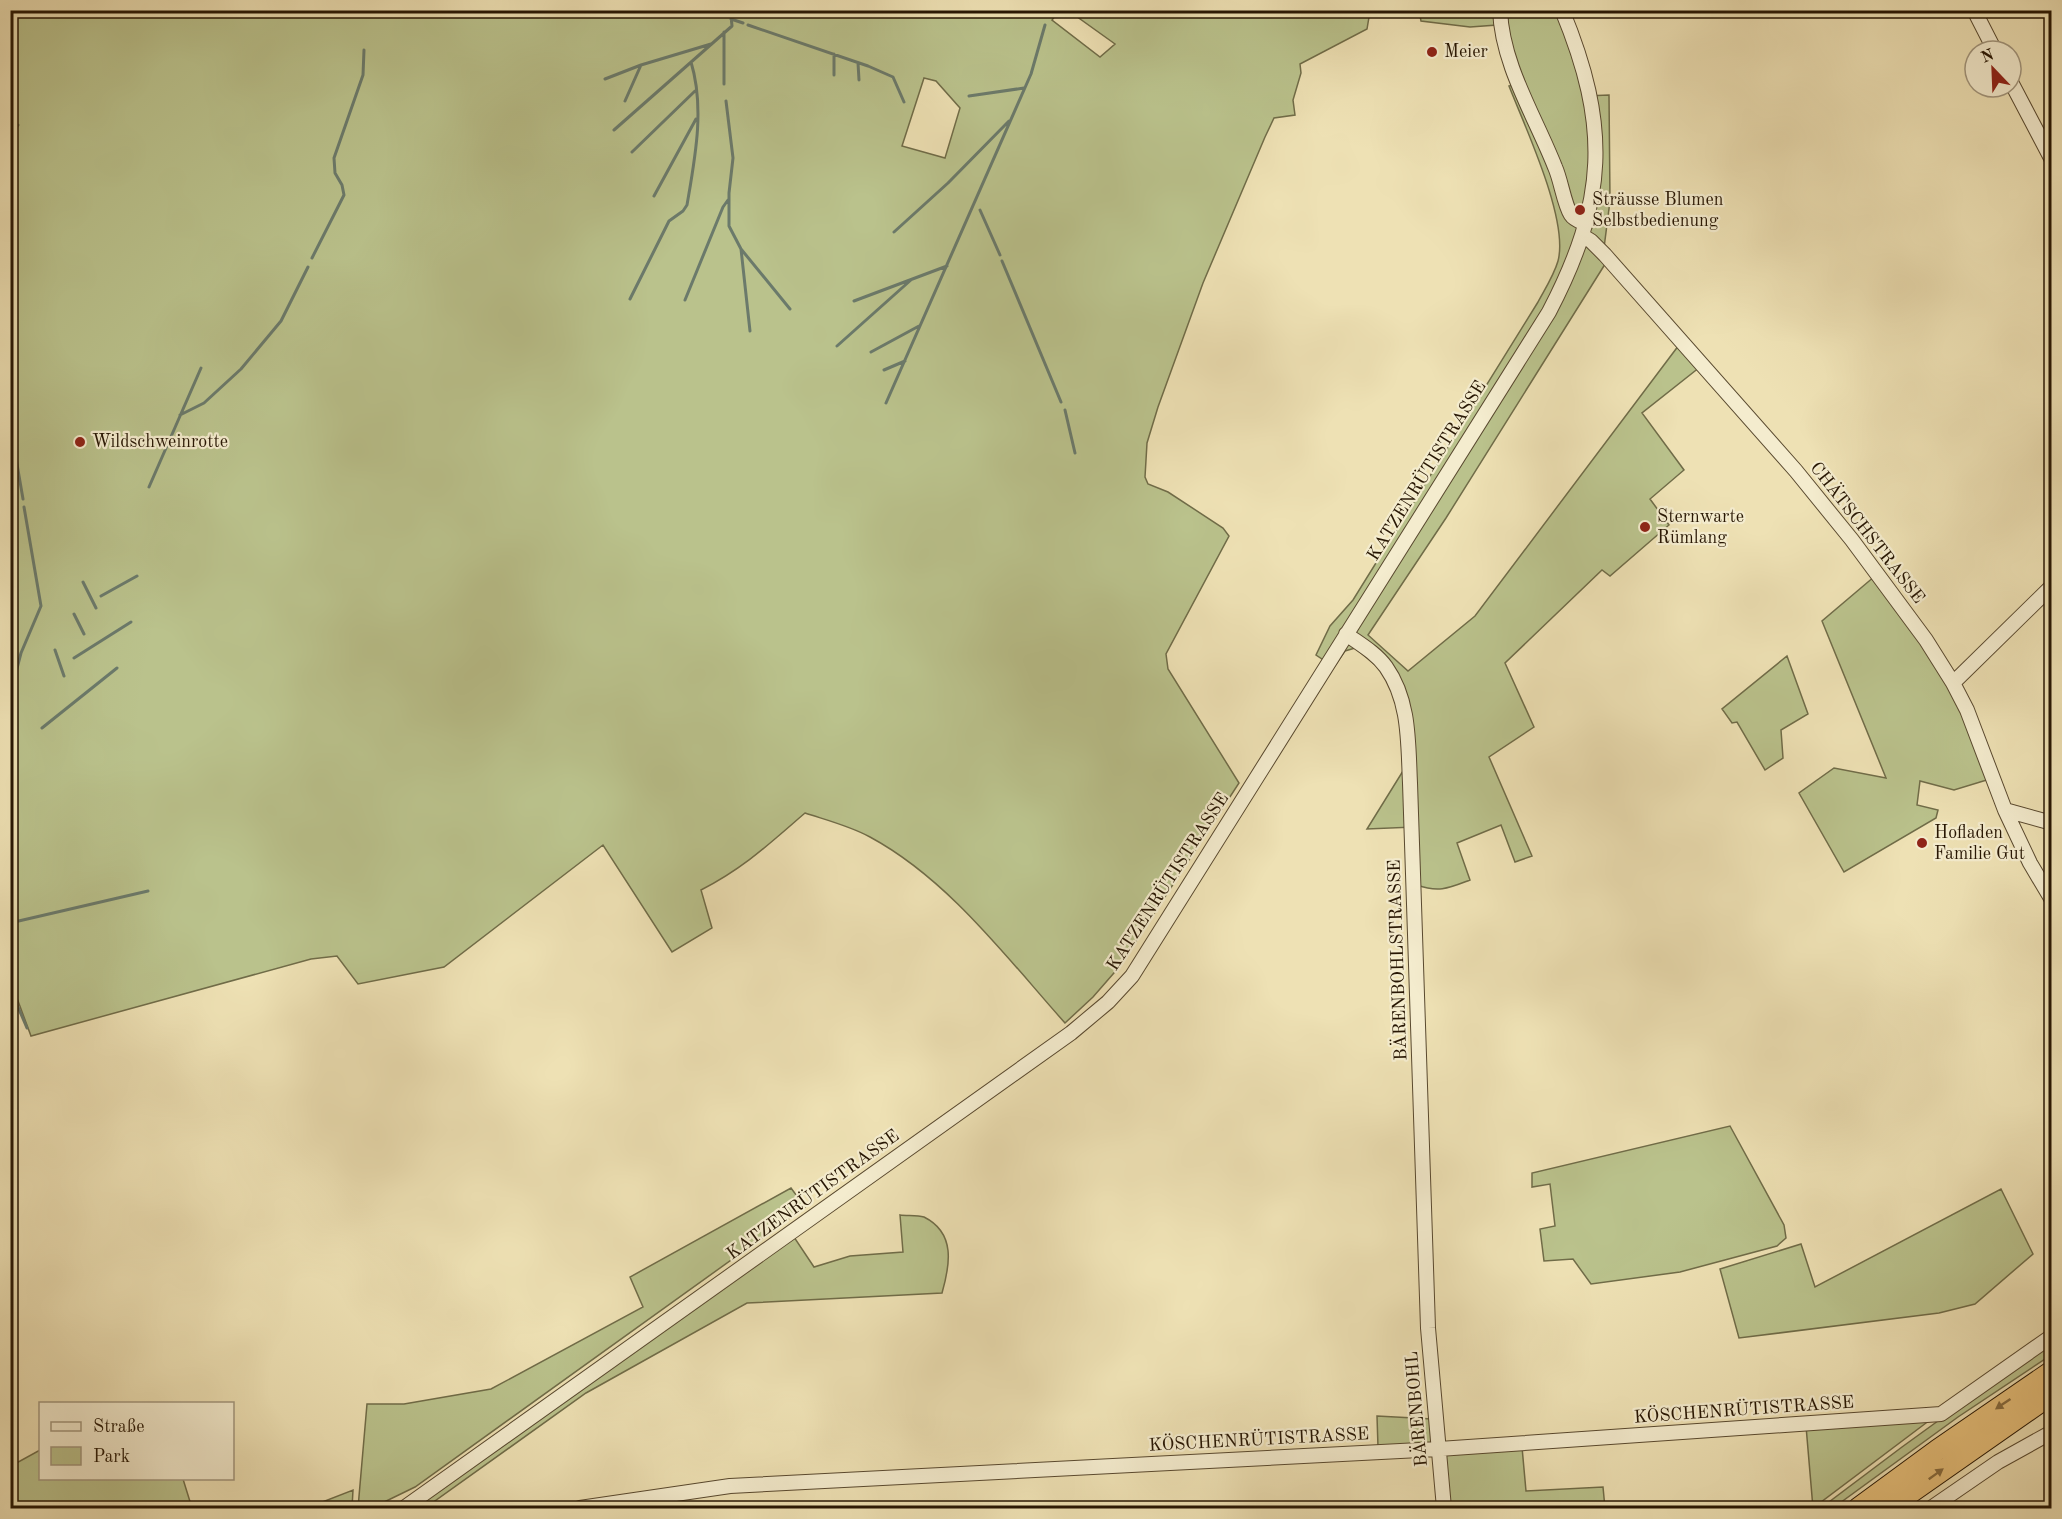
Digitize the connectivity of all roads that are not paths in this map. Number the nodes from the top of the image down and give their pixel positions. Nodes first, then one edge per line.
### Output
1 (1500, 10) edge
2 (1562, 10) edge
3 (1974, 10) edge
4 (1989, 39) edge
5 (2020, 99) edge
6 (2052, 160) edge
7 (1585, 230) junction
8 (2052, 586) edge
9 (1346, 634) junction
10 (1953, 683) junction
11 (2005, 810) junction
12 (2052, 823) edge
13 (2052, 900) edge
14 (1428, 1307) joint
15 (2052, 1335) edge
16 (2052, 1371) edge
17 (2052, 1394) edge
18 (2052, 1432) edge
19 (1439, 1449) junction
20 (404, 1509) edge
21 (580, 1509) edge
22 (1444, 1509) edge
23 (1858, 1509) edge
24 (1889, 1509) edge
25 (1931, 1509) edge

1 - 7 street, CHÄTSCHSTRASSE
2 - 7 street, KATZENRÜTISTRASSE
3 - 4 street
5 - 6 street
7 - 9 street, KATZENRÜTISTRASSE
7 - 10 street, CHÄTSCHSTRASSE
8 - 10 street
9 - 14 street, BÄRENBOHLSTRASSE
9 - 20 street, KATZENRÜTISTRASSE
10 - 11 street, CHÄTSCHSTRASSE
11 - 12 street
11 - 13 street, CHÄTSCHSTRASSE
14 - 19 street, BÄRENBOHL
15 - 19 street, KÖSCHENRÜTISTRASSE
16 -> 23 highway
24 -> 17 highway
18 - 25 street
19 - 21 street, KÖSCHENRÜTISTRASSE
19 - 22 street, BÄRENBOHL

